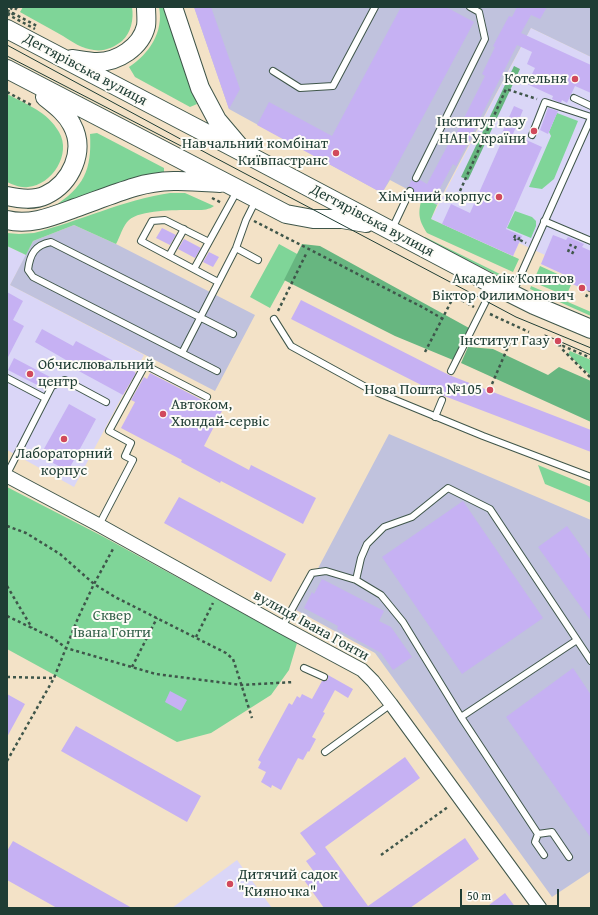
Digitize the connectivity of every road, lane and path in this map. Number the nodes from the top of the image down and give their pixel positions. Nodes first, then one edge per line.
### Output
1 (12, 7) edge
2 (146, 7) edge
3 (173, 7) edge
4 (375, 7) edge
5 (470, 7) edge
6 (7, 10) edge
7 (7, 15) edge
8 (7, 29) edge
9 (34, 32) junction
10 (57, 56) junction
11 (273, 71) dead end
12 (9, 76) edge
13 (7, 92) edge
14 (20, 94) dead end
15 (574, 98) dead end
16 (545, 102) junction
17 (591, 106) edge
18 (38, 108) dead end
19 (591, 118) edge
20 (532, 135) dead end
21 (244, 153) junction
22 (416, 178) dead end
23 (233, 187) junction
24 (410, 191) dead end
25 (460, 191) dead end
26 (7, 196) edge
27 (210, 198) dead end
28 (256, 199) junction
29 (228, 207) junction
30 (248, 217) junction
31 (7, 220) edge
32 (544, 221) junction
33 (387, 228) junction
34 (184, 229) junction
35 (591, 241) edge
36 (209, 242) junction
37 (571, 244) dead end
38 (576, 246) dead end
39 (236, 248) junction
40 (307, 252) dead end
41 (568, 252) dead end
42 (572, 254) dead end
43 (169, 256) junction
44 (258, 260) dead end
45 (194, 269) junction
46 (218, 282) junction
47 (494, 285) junction
48 (589, 291) dead end
49 (512, 294) junction
50 (586, 297) dead end
51 (200, 317) junction
52 (274, 319) joint
53 (443, 319) dead end
54 (591, 329) edge
55 (233, 334) dead end
56 (510, 342) dead end
57 (558, 346) dead end
58 (563, 346) junction
59 (182, 353) junction
60 (591, 358) edge
61 (217, 371) dead end
62 (451, 371) dead end
63 (590, 377) dead end
64 (7, 378) edge
65 (492, 384) dead end
66 (207, 397) dead end
67 (45, 398) junction
68 (442, 400) dead end
69 (106, 402) dead end
70 (435, 417) junction
71 (7, 475) edge
72 (591, 478) edge
73 (99, 525) junction
74 (7, 526) edge
75 (113, 549) dead end
76 (356, 580) junction
77 (94, 584) junction
78 (7, 586) edge
79 (214, 603) dead end
80 (7, 616) edge
81 (157, 618) junction
82 (32, 628) junction
83 (282, 628) junction
84 (196, 637) junction
85 (577, 640) junction
86 (66, 648) junction
87 (591, 661) edge
88 (132, 667) junction
89 (304, 668) dead end
90 (7, 676) edge
91 (324, 677) dead end
92 (54, 678) junction
93 (294, 682) dead end
94 (241, 685) junction
95 (390, 704) junction
96 (461, 717) junction
97 (252, 718) dead end
98 (325, 752) dead end
99 (7, 761) edge
100 (448, 807) dead end
101 (538, 834) junction
102 (381, 855) dead end
103 (544, 855) dead end
104 (569, 857) dead end
105 (540, 908) edge

1 - 7 path
2 - 10 main road
3 - 21 main road
4 - 11 lane
5 - 22 lane
6 - 9 path, bridge
7 - 9 path, bridge
8 - 9 main road, Дегтярівська вулиця
9 - 10 main road, Дегтярівська вулиця
10 - 21 main road, Дегтярівська вулиця
12 - 14 path
12 - 23 main road
12 - 26 main road
13 - 18 path
15 - 17 lane
16 - 19 lane
16 - 20 lane
16 - 25 path
19 - 32 lane
21 - 33 main road, Дегтярівська вулиця
23 - 28 main road
23 - 29 lane
23 - 31 main road
24 - 33 lane
27 - 29 path
28 - 30 lane
28 - 33 main road
29 - 36 lane
30 - 39 lane
30 - 53 path
32 - 35 lane
32 - 49 lane
33 - 47 main road, Дегтярівська вулиця
34 - 36 lane
34 - 43 lane
34 - 43 lane
36 - 45 lane
37 - 41 path
38 - 42 path
39 - 44 lane
39 - 46 lane
40 - 52 path
43 - 45 lane
45 - 46 lane
46 - 51 lane
47 - 49 main road, Дегтярівська вулиця
47 - 62 lane
48 - 50 path
49 - 54 main road, Дегтярівська вулиця
51 - 55 lane
51 - 59 lane
51 - 59 lane
52 - 70 lane
56 - 65 path
57 - 58 path
58 - 60 path
58 - 63 path
59 - 61 lane
64 - 67 lane
66 - 73 lane
67 - 69 lane
67 - 71 lane
68 - 70 lane
70 - 72 lane
71 - 73 street, вулиця Івана Гонти
73 - 83 street, вулиця Івана Гонти
74 - 77 path
75 - 77 path
76 - 83 lane
76 - 85 lane
76 - 96 lane
77 - 81 path
77 - 86 path
78 - 82 path
79 - 84 path
80 - 82 path
81 - 84 path
81 - 88 path
82 - 86 path
83 - 95 street, вулиця Івана Гонти
84 - 94 path
85 - 87 lane
85 - 96 lane
86 - 88 path
86 - 92 path
88 - 94 path
89 - 91 lane
90 - 92 path
92 - 99 path
93 - 94 path
94 - 97 path
95 - 98 lane
95 - 105 street, вулиця Івана Гонти
96 - 101 lane
100 - 102 path
101 - 103 lane
101 - 104 lane

